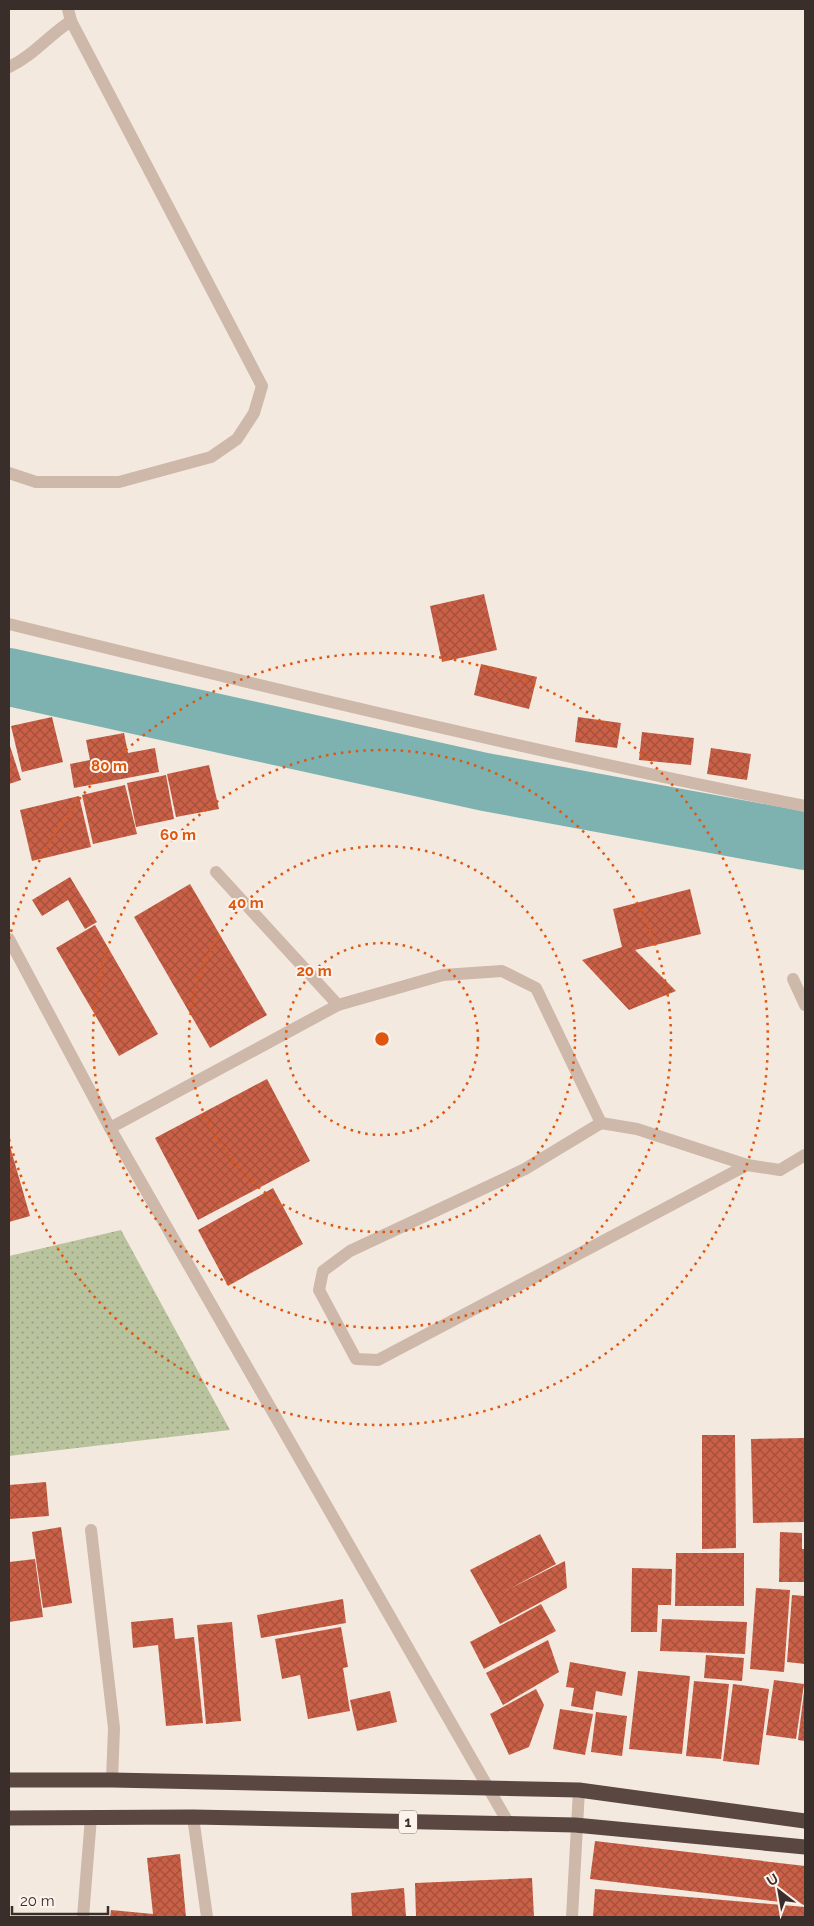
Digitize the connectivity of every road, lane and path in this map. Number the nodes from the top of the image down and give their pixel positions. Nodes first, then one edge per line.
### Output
1 (69, 15) edge
2 (9, 67) edge
3 (9, 473) edge
4 (9, 624) edge
5 (805, 806) edge
6 (216, 872) dead end
7 (9, 939) edge
8 (793, 979) dead end
9 (338, 1005) junction
10 (805, 1005) edge
11 (601, 1123) junction
12 (110, 1128) junction
13 (805, 1156) edge
14 (747, 1165) junction
15 (91, 1530) dead end
16 (9, 1780) edge
17 (112, 1780) junction
18 (489, 1787) junction
19 (579, 1790) junction
20 (90, 1817) junction
21 (193, 1817) junction
22 (9, 1818) edge
23 (805, 1821) edge
24 (509, 1824) junction
25 (576, 1824) junction
26 (805, 1847) edge
27 (83, 1917) edge
28 (207, 1917) edge
29 (572, 1917) edge

1 - 2 street
1 - 3 street
4 - 5 street
6 - 9 street
7 - 12 street
8 - 10 street
9 - 11 street
9 - 12 street
11 - 14 street
11 - 14 street
12 - 18 street
13 - 14 street
15 - 17 street
16 - 17 highway
17 - 18 highway
18 - 19 highway
18 - 24 street
19 - 23 highway
19 - 25 street
20 - 21 highway, 1
20 - 22 highway, 1
20 - 27 street
21 - 24 highway, 1
21 - 28 street
24 - 25 highway, 1
25 - 26 highway, 1
25 - 29 street

